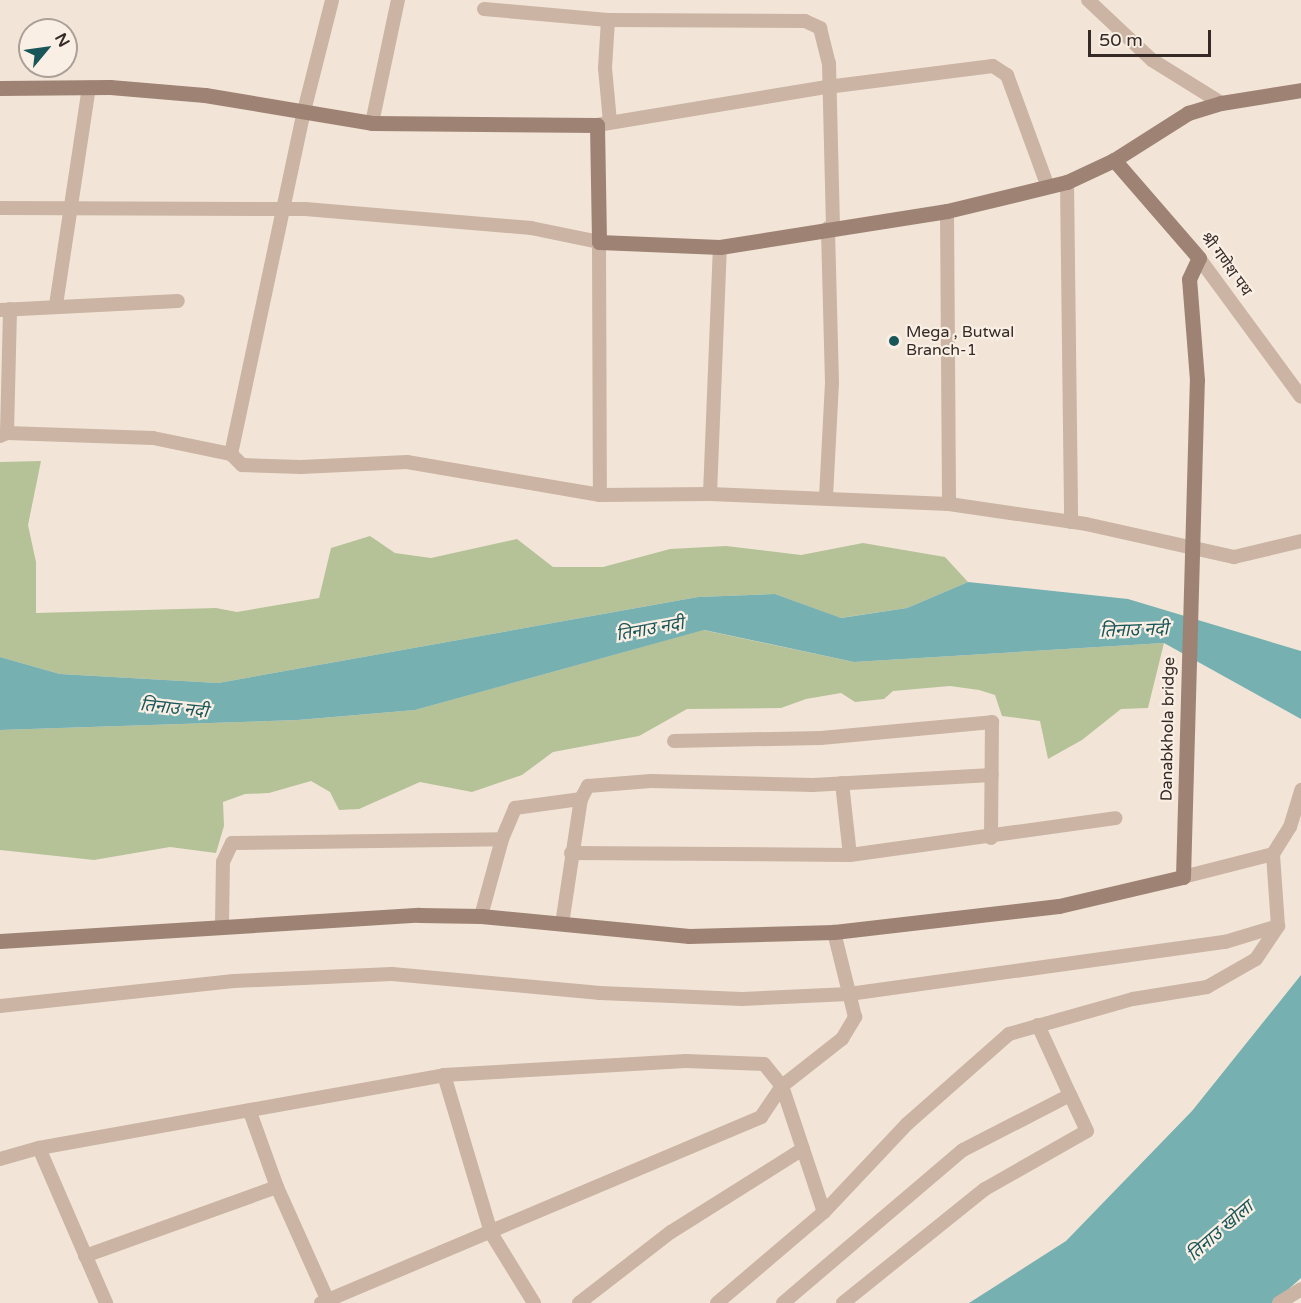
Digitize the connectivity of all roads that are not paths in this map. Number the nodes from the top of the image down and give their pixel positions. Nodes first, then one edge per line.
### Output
1 (332, 0) edge
2 (398, 0) edge
3 (1090, 1) edge
4 (484, 9) dead end
5 (608, 20) junction
6 (89, 87) junction
7 (827, 87) junction
8 (0, 88) edge
9 (1301, 90) edge
10 (1221, 103) junction
11 (304, 111) junction
12 (372, 123) junction
13 (603, 124) junction
14 (1114, 160) junction
15 (1068, 182) junction
16 (1048, 187) junction
17 (70, 207) junction
18 (0, 208) edge
19 (285, 208) junction
20 (947, 211) junction
21 (830, 228) junction
22 (598, 242) junction
23 (720, 247) junction
24 (1199, 258) junction
25 (178, 301) dead end
26 (56, 305) junction
27 (5, 309) edge
28 (1301, 397) edge
29 (3, 435) edge
30 (231, 454) junction
31 (710, 494) junction
32 (600, 495) junction
33 (825, 497) junction
34 (949, 504) junction
35 (1071, 522) junction
36 (1301, 542) edge
37 (1190, 545) junction
38 (674, 741) dead end
39 (992, 775) junction
40 (842, 783) junction
41 (1301, 790) edge
42 (580, 799) junction
43 (1115, 818) dead end
44 (991, 838) junction
45 (502, 839) junction
46 (571, 853) junction
47 (1273, 854) junction
48 (850, 855) junction
49 (1183, 878) junction
50 (481, 916) junction
51 (222, 924) junction
52 (562, 924) junction
53 (1278, 926) junction
54 (834, 932) junction
55 (0, 941) edge
56 (849, 994) junction
57 (0, 1006) edge
58 (1038, 1025) junction
59 (444, 1075) junction
60 (782, 1086) junction
61 (1070, 1095) junction
62 (250, 1112) junction
63 (39, 1148) junction
64 (803, 1149) junction
65 (0, 1159) edge
66 (277, 1187) junction
67 (824, 1212) junction
68 (491, 1233) junction
69 (85, 1256) junction
70 (1301, 1289) edge
71 (326, 1302) edge
72 (106, 1303) edge
73 (534, 1303) edge
74 (579, 1303) edge
75 (717, 1303) edge
76 (783, 1303) edge
77 (843, 1303) edge
78 (1280, 1303) edge

1 - 11 street
2 - 12 street
3 - 10 street
4 - 5 street
5 - 7 street
5 - 13 street
6 - 8 main road
6 - 11 main road
6 - 17 street
7 - 13 street
7 - 16 street
7 - 21 street
9 - 10 main road
10 - 14 main road
11 - 12 main road
11 - 19 street
12 - 13 main road
13 - 22 main road
14 - 15 main road
14 - 24 main road, श्री गणेश पथ
15 - 16 main road
15 - 35 street
16 - 20 main road
17 - 18 street
17 - 19 street
17 - 26 street
19 - 22 street
19 - 30 street
20 - 21 main road
20 - 34 street
21 - 23 main road
21 - 33 street
22 - 23 main road
22 - 32 street
23 - 31 street
24 - 28 street, श्री गणेश पथ
24 - 37 main road, Danabkhola bridge
25 - 26 street
26 - 27 street
27 - 29 street
29 - 30 street
30 - 32 street
31 - 32 street
31 - 33 street
33 - 34 street
34 - 35 street
35 - 37 street
36 - 37 street
37 - 49 main road, Danabkhola bridge
38 - 39 street
39 - 40 street
39 - 44 street
40 - 42 street
40 - 48 street
41 - 47 street
42 - 45 street
42 - 46 street
43 - 44 street
44 - 48 street
45 - 50 street
45 - 51 street
46 - 48 street
46 - 52 street
47 - 49 street
47 - 53 street
49 - 54 main road
50 - 51 main road
50 - 52 main road
51 - 55 main road
52 - 54 main road
53 - 56 street
53 - 58 street
54 - 56 street
56 - 57 street
56 - 60 street
58 - 61 street
58 - 67 street
59 - 60 street
59 - 62 street
59 - 68 street
60 - 64 street
60 - 68 street
61 - 76 street
61 - 77 street
62 - 63 street
62 - 66 street
63 - 65 street
63 - 69 street
64 - 67 street
64 - 74 street
66 - 69 street
66 - 71 street
67 - 75 street
68 - 71 street
68 - 73 street
69 - 72 street
70 - 78 street

